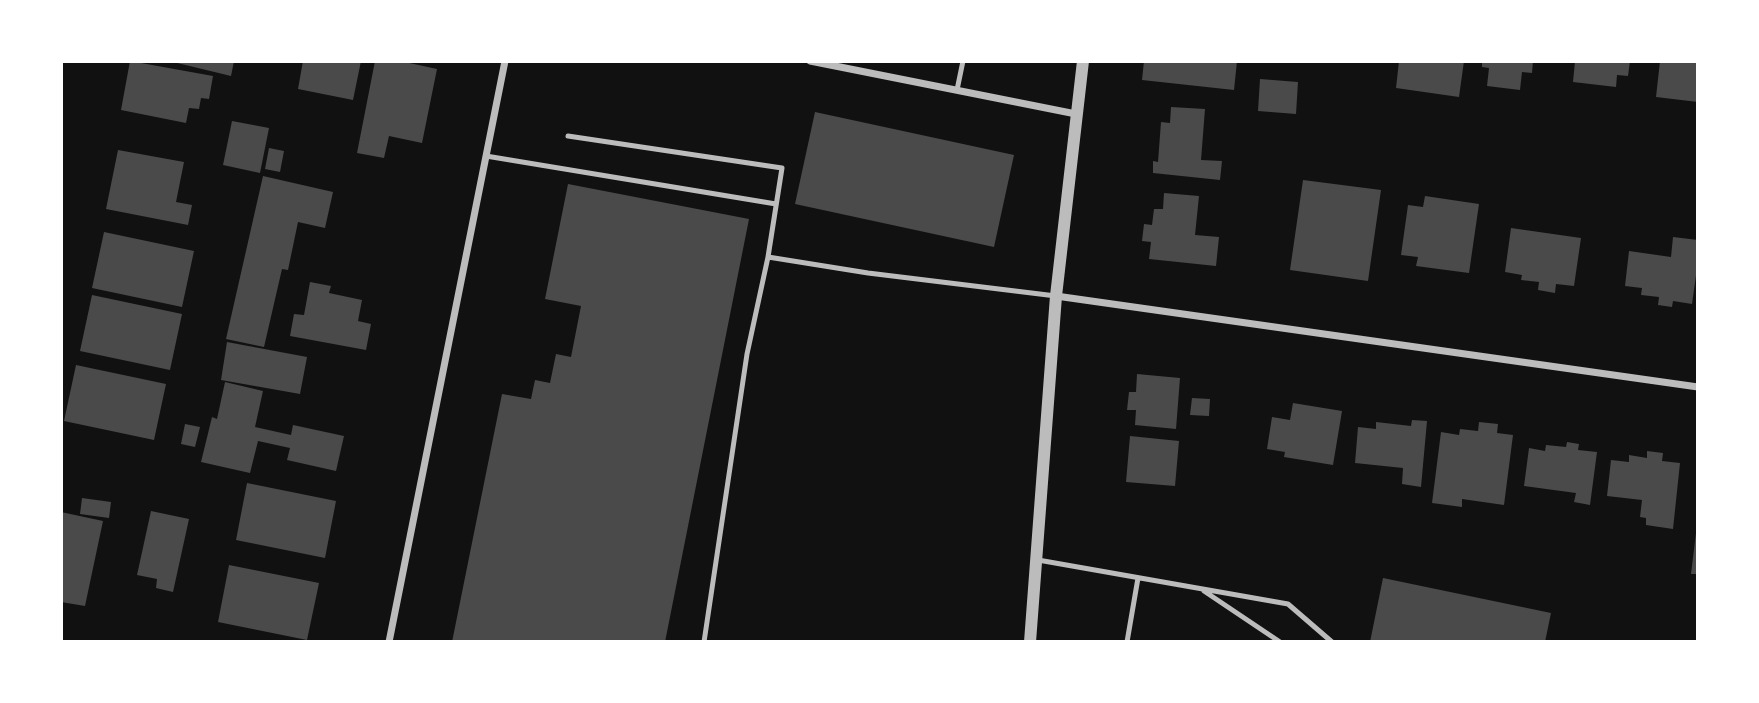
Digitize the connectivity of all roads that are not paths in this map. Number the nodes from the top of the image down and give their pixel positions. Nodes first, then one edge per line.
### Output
1 (505, 61) edge
2 (810, 61) edge
3 (963, 61) edge
4 (1083, 61) edge
5 (957, 90) junction
6 (1076, 114) junction
7 (568, 136) dead end
8 (486, 156) junction
9 (776, 204) junction
10 (768, 257) junction
11 (1056, 296) junction
12 (1698, 387) edge
13 (1038, 560) junction
14 (1138, 578) junction
15 (1200, 588) junction
16 (389, 642) edge
17 (704, 642) edge
18 (1030, 642) edge
19 (1127, 642) edge
20 (1280, 642) edge
21 (1332, 642) edge

1 - 8 street
2 - 5 street
3 - 5 lane
4 - 6 street
5 - 6 street
6 - 11 street
7 - 9 lane
8 - 9 lane
8 - 16 street
9 - 10 lane
10 - 11 lane
10 - 17 lane
11 - 12 street
11 - 13 street
13 - 14 lane
13 - 18 street
14 - 15 lane
14 - 19 lane
15 - 20 lane
15 - 21 lane

